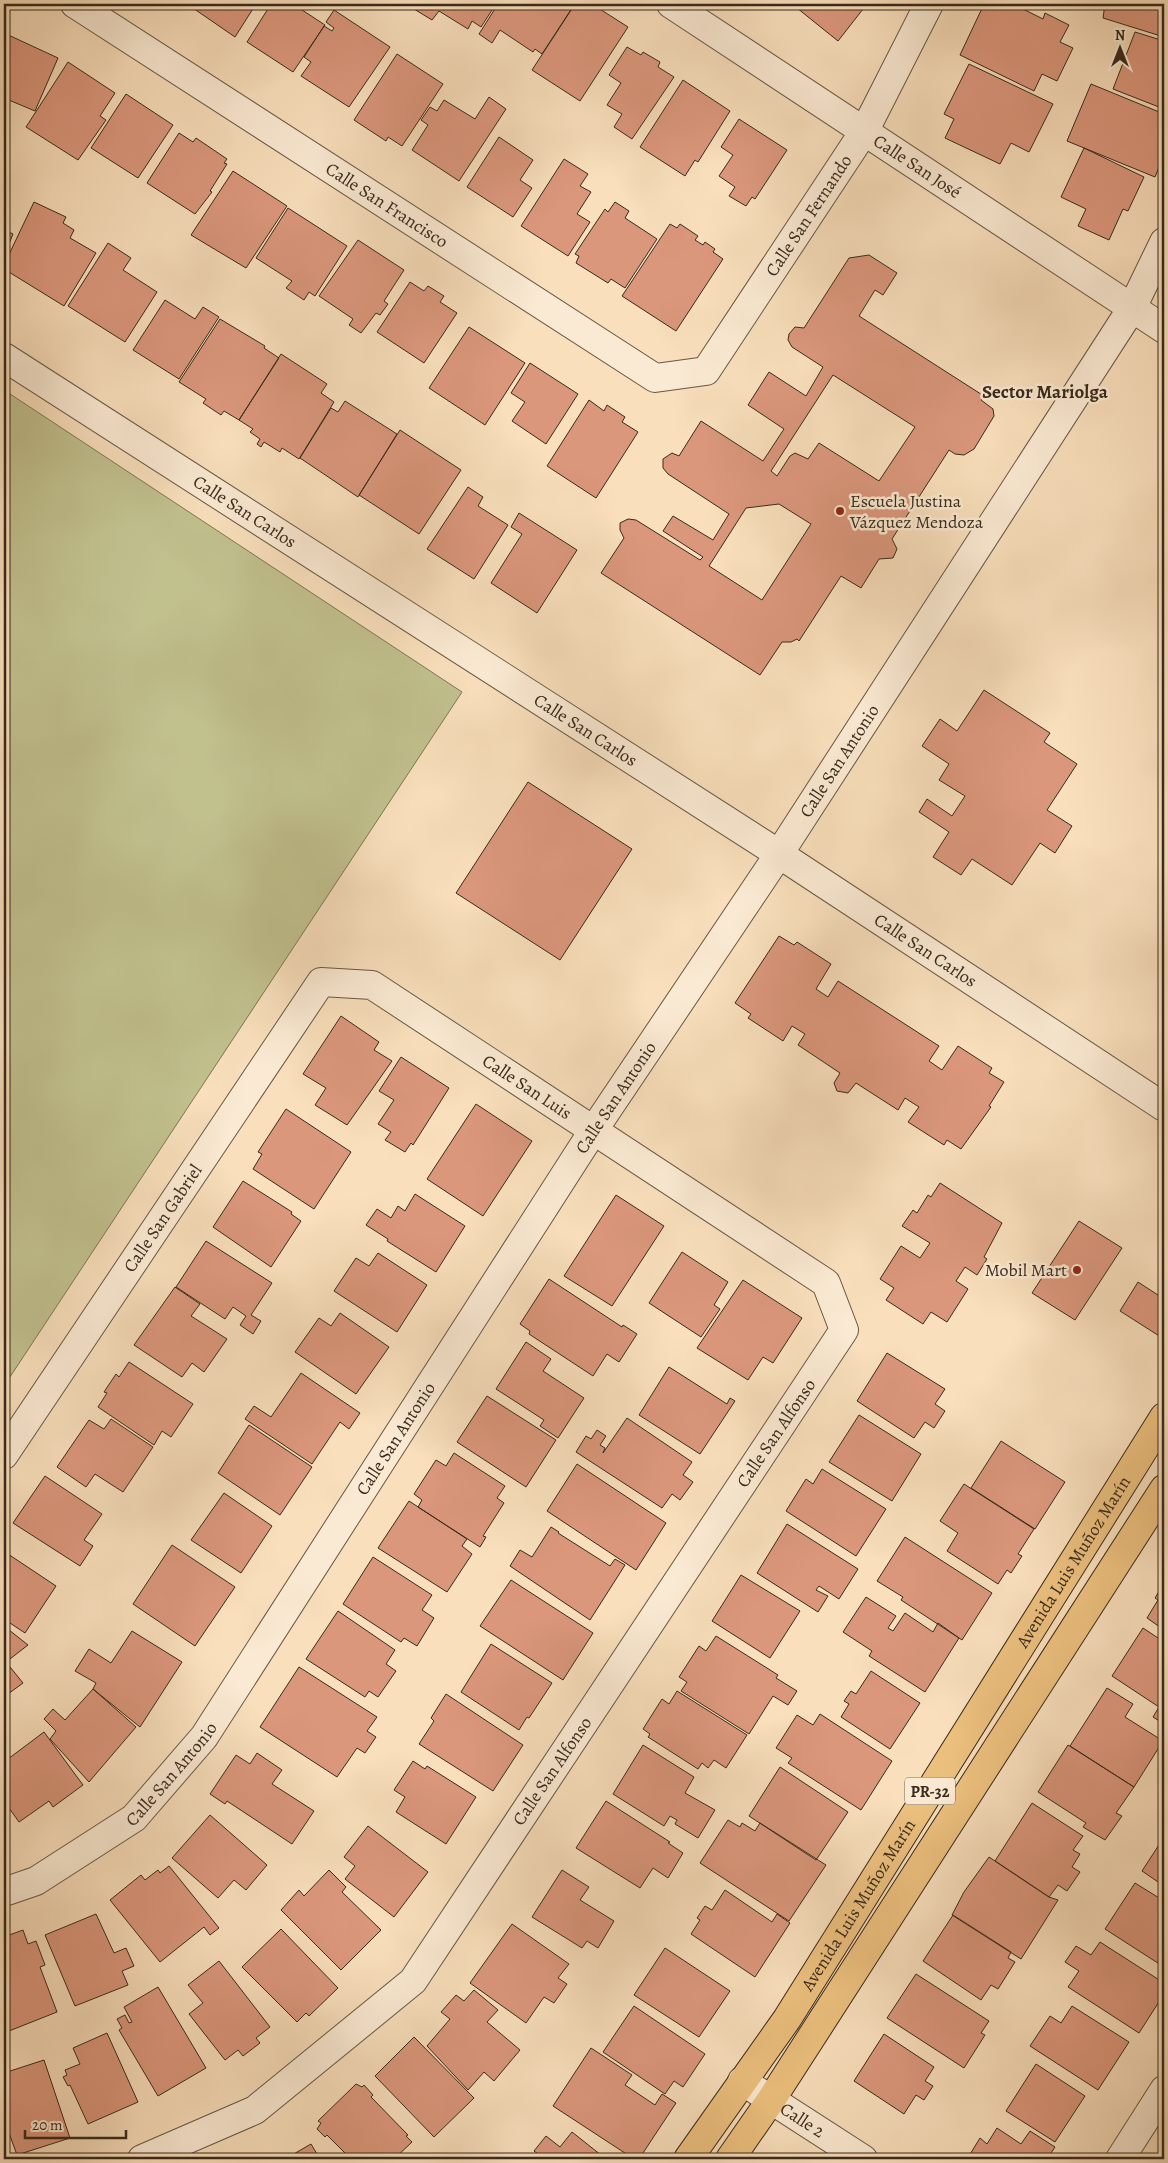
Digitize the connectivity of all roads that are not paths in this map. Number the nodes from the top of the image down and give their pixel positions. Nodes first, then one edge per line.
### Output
1 (75, 4) edge
2 (670, 4) edge
3 (929, 4) edge
4 (865, 130) junction
5 (1164, 242) edge
6 (1132, 308) junction
7 (1164, 329) edge
8 (4, 357) edge
9 (706, 371) joint
10 (779, 854) junction
11 (321, 982) joint
12 (1162, 1104) edge
13 (593, 1131) junction
14 (826, 1283) joint
15 (1164, 1417) edge
16 (4, 1455) edge
17 (1164, 1489) edge
18 (4, 1892) edge
19 (742, 2081) junction
20 (1164, 2090) edge
21 (771, 2100) junction
22 (142, 2159) edge
23 (688, 2159) edge
24 (730, 2159) edge
25 (863, 2159) edge
26 (1120, 2159) edge

1 - 9 street, Calle San Francisco
2 - 4 street, Calle San José
3 - 4 street, Calle San Fernando
4 - 6 street, Calle San José
4 - 9 street, Calle San Fernando
5 - 6 street, Calle San Antonio
6 - 7 street, Calle San José
6 - 10 street, Calle San Antonio
8 - 10 street, Calle San Carlos
10 - 12 street, Calle San Carlos
10 - 13 street, Calle San Antonio
11 - 13 street, Calle San Luis
11 - 16 street, Calle San Gabriel
13 - 14 street, Calle San Luis
13 - 18 street, Calle San Antonio
14 - 22 street, Calle San Alfonso
15 - 19 main road, Avenida Luis Muñoz Marín / PR-32
17 - 21 main road, Avenida Luis Muñoz Marín / PR-32
19 - 21 street, Calle 2
19 - 23 main road, Avenida Luis Muñoz Marín / PR-32
20 - 26 street
21 - 24 main road, Avenida Luis Muñoz Marín / PR-32
21 - 25 street, Calle 2

